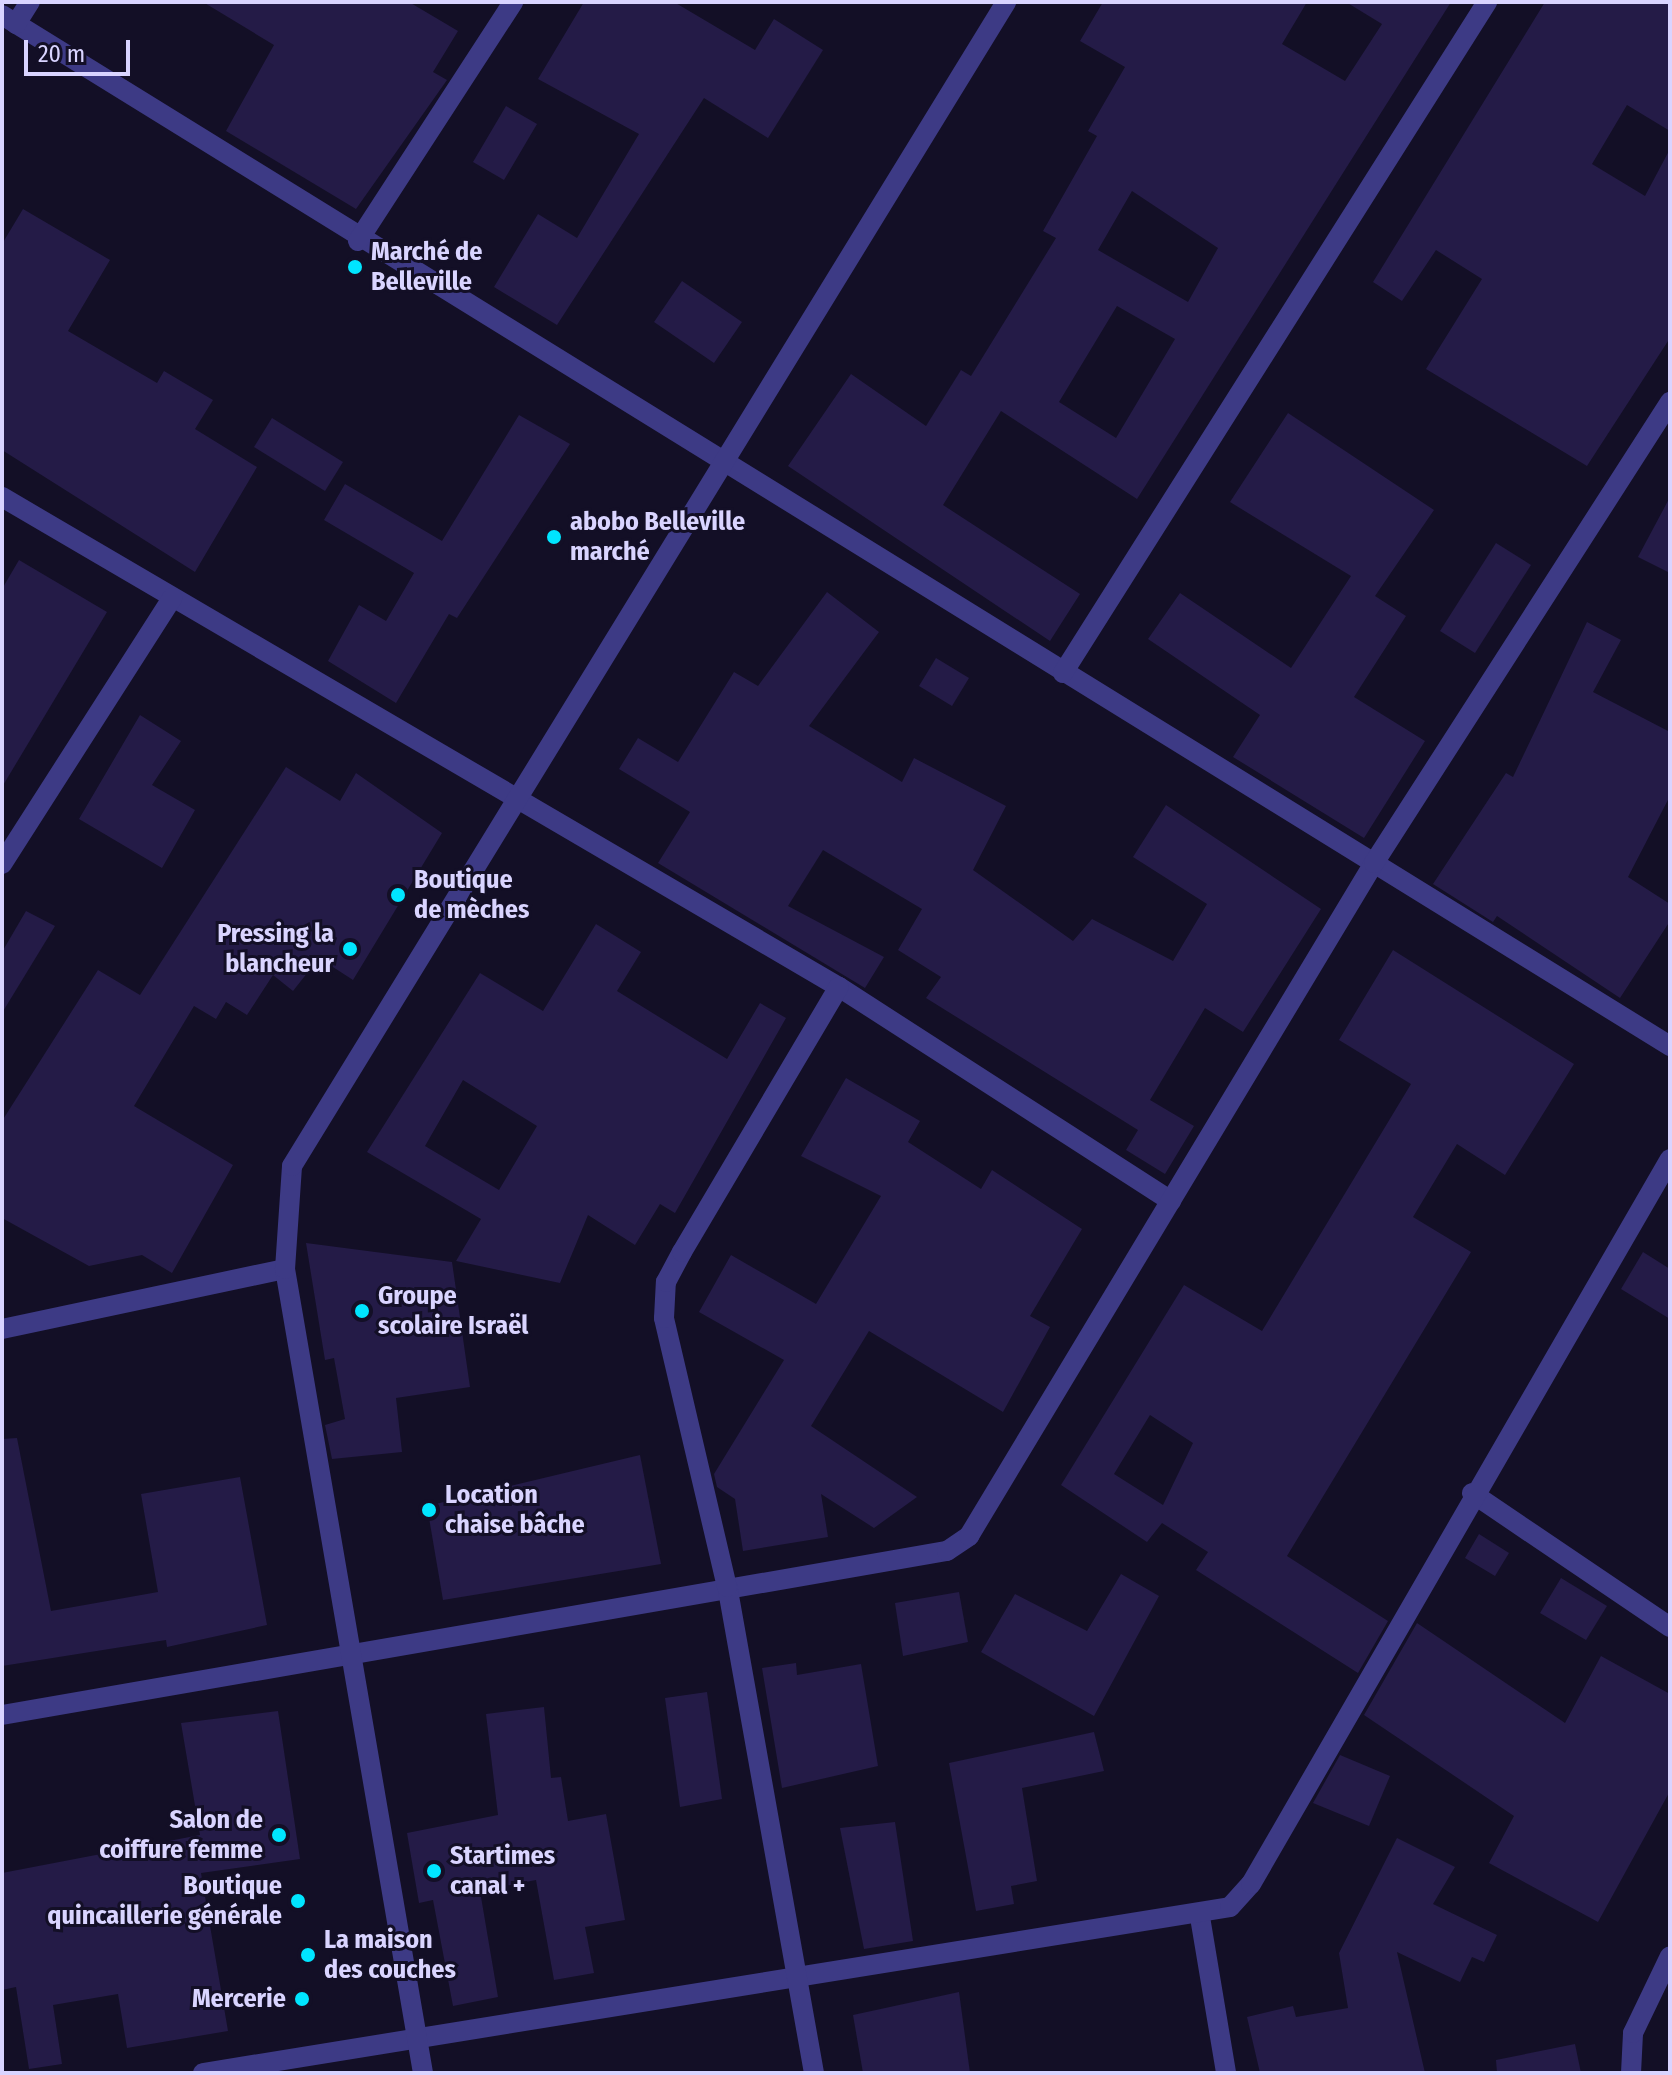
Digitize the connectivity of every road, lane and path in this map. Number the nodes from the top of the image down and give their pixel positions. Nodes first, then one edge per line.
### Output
1 (30, 2) edge
2 (513, 2) edge
3 (1006, 2) edge
4 (1487, 2) edge
5 (9, 19) edge
6 (358, 241) junction
7 (1670, 402) edge
8 (728, 459) junction
9 (2, 497) edge
10 (172, 598) junction
11 (1063, 673) junction
12 (519, 798) junction
13 (1374, 863) junction
14 (2, 864) edge
15 (839, 987) junction
16 (1670, 1046) edge
17 (1670, 1159) edge
18 (1171, 1201) junction
19 (285, 1269) junction
20 (2, 1329) edge
21 (1472, 1493) junction
22 (727, 1587) junction
23 (1670, 1627) edge
24 (352, 1656) junction
25 (2, 1715) edge
26 (1200, 1917) junction
27 (1670, 1956) edge
28 (797, 1982) junction
29 (419, 2037) junction
30 (203, 2073) edge
31 (423, 2073) edge
32 (814, 2073) edge
33 (1226, 2073) edge
34 (1631, 2073) edge

1 - 5 street
2 - 6 street
3 - 8 street
4 - 11 street
5 - 6 street
6 - 8 street
7 - 13 street
8 - 11 street
8 - 12 street
9 - 10 street
10 - 12 street
10 - 14 street
11 - 13 street
12 - 15 street
12 - 19 street
13 - 16 street
13 - 18 street
15 - 18 street
15 - 22 street
17 - 21 street
18 - 22 street
19 - 20 street
19 - 24 street
21 - 23 street
21 - 26 street
22 - 24 street
22 - 28 street
24 - 25 street
24 - 29 street
26 - 28 street
26 - 33 street
27 - 34 street
28 - 29 street
28 - 32 street
29 - 30 street
29 - 31 street

